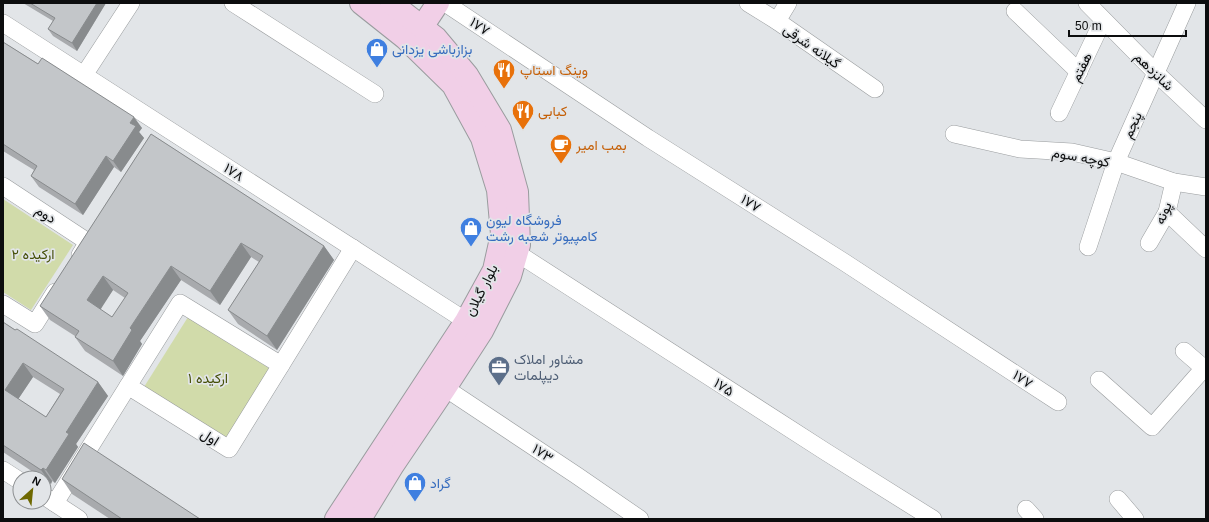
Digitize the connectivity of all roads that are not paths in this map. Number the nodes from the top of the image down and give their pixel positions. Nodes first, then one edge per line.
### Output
1 (131, 3) edge
2 (233, 3) edge
3 (361, 3) edge
4 (391, 3) edge
5 (438, 3) edge
6 (446, 3) edge
7 (748, 3) edge
8 (788, 3) edge
9 (1087, 3) edge
10 (1188, 3) edge
11 (1015, 12) dead end
12 (1103, 20) junction
13 (777, 21) junction
14 (3, 23) edge
15 (422, 27) junction
16 (1079, 72) junction
17 (1156, 72) junction
18 (84, 75) junction
19 (875, 89) dead end
20 (375, 94) dead end
21 (1059, 113) dead end
22 (1206, 120) edge
23 (954, 134) dead end
24 (1116, 162) junction
25 (1174, 182) junction
26 (3, 186) edge
27 (1206, 186) edge
28 (1167, 212) junction
29 (1149, 243) dead end
30 (1088, 247) dead end
31 (353, 248) junction
32 (1206, 249) edge
33 (517, 253) junction
34 (3, 304) edge
35 (466, 320) junction
36 (1184, 351) dead end
37 (281, 365) junction
38 (1205, 369) edge
39 (1099, 380) dead end
40 (128, 386) junction
41 (445, 388) junction
42 (1058, 402) dead end
43 (3, 470) edge
44 (12, 476) edge
45 (52, 496) edge
46 (1118, 499) dead end
47 (52, 502) edge
48 (79, 519) edge
49 (336, 519) edge
50 (360, 519) edge
51 (640, 519) edge
52 (933, 519) edge
53 (1135, 519) edge

1 - 18 street
2 - 20 street
3 - 35 main road, بلوار گیلان
4 - 15 main road, بلوار گیلان
5 - 15 main road
6 - 42 street, ۱۷۷
7 - 13 street, گیلانه شرقی
8 - 13 street
9 - 12 street, شانزدهم
10 - 17 street, پنجم
11 - 16 street
12 - 16 street, هفتم
12 - 17 street, شانزدهم
13 - 19 street, گیلانه شرقی
14 - 18 street, ۱۷۸
15 - 33 main road, بلوار گیلان
16 - 21 street, هفتم
17 - 22 street, شانزدهم
17 - 24 street, پنجم
18 - 31 street, ۱۷۸
23 - 24 street, کوچه سوم
24 - 25 street, کوچه سوم
24 - 30 street, پنجم
25 - 27 street, کوچه سوم
25 - 28 street, پونه
26 - 34 street, دوم
28 - 29 street, پونه
28 - 32 street
31 - 35 street, ۱۷۸
31 - 37 street, اول
33 - 41 main road, بلوار گیلان
33 - 52 street, ۱۷۵
35 - 49 main road, بلوار گیلان
36 - 38 street
37 - 40 street, اول
37 - 40 street
38 - 39 street
40 - 45 street
41 - 50 main road, بلوار گیلان
41 - 51 street, ۱۷۳
43 - 44 street
46 - 53 street
47 - 48 street

